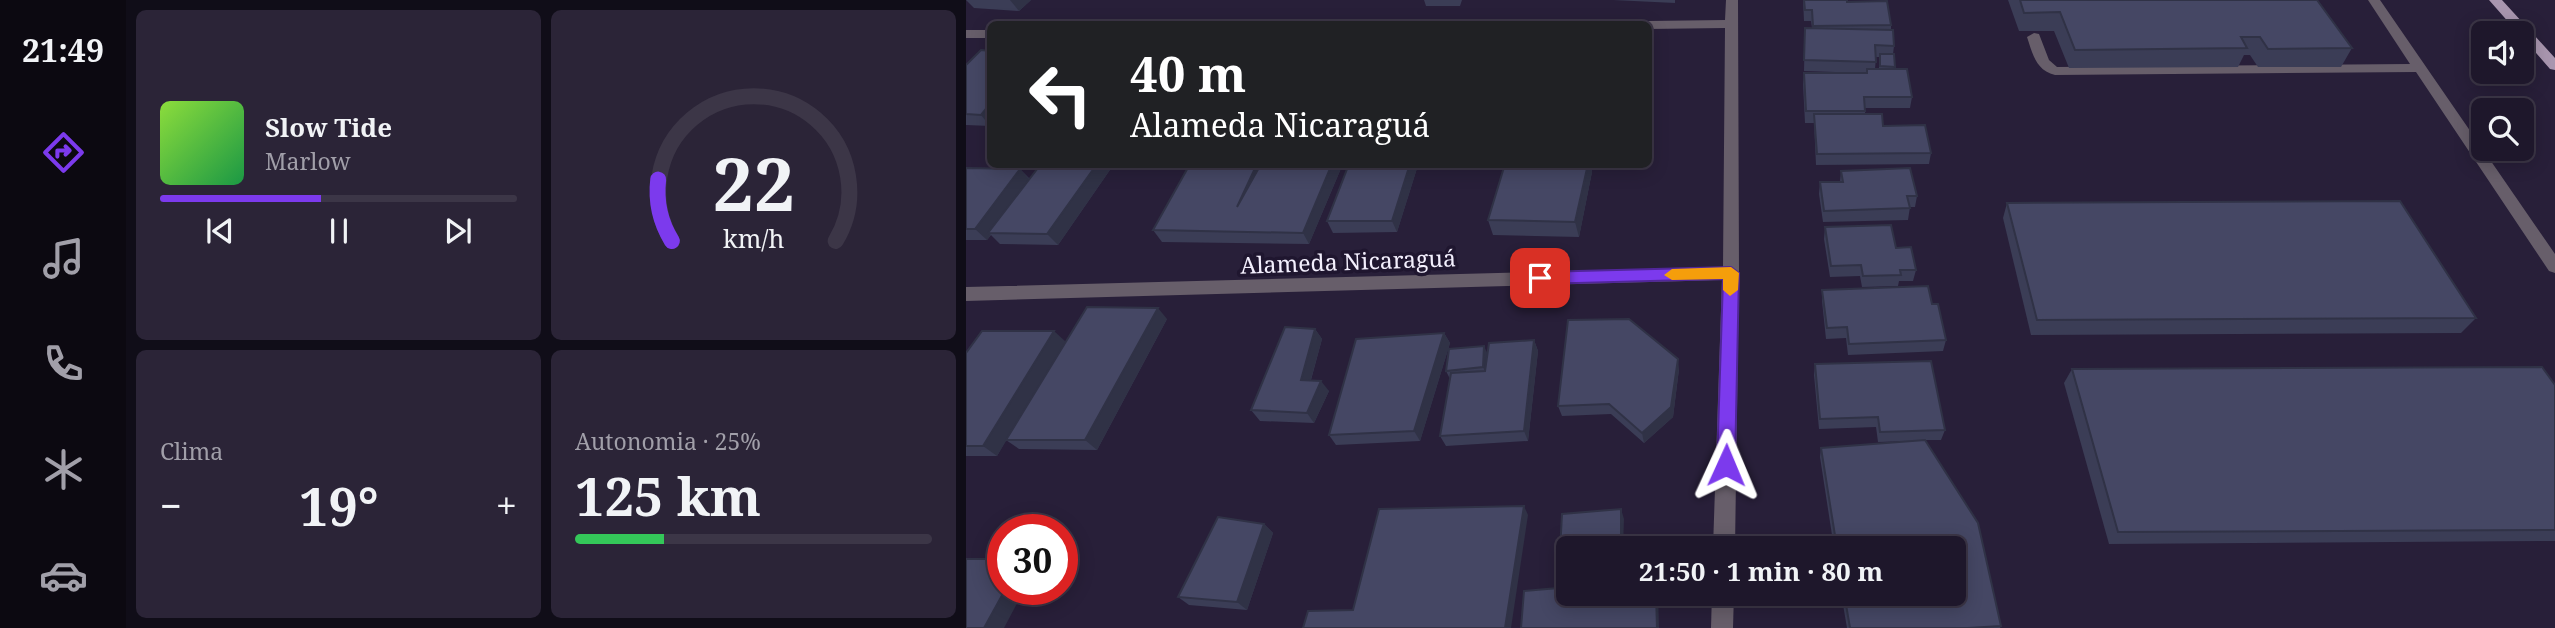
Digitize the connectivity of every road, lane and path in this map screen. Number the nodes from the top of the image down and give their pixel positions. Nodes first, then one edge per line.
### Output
1 (1732, 0) edge
2 (2374, 0) edge
3 (2495, 0) edge
4 (1731, 24) junction
5 (1652, 25) edge
6 (966, 34) edge
7 (987, 34) edge
8 (2034, 37) edge
9 (2555, 66) edge
10 (2421, 68) junction
11 (2555, 267) edge
12 (1731, 273) junction
13 (966, 294) edge
14 (1724, 536) edge
15 (1723, 606) edge
16 (1722, 628) edge

1 - 4 street
2 - 10 street
3 - 9 main road
4 - 5 street
4 - 12 street
6 - 7 street
8 - 10 street
10 - 11 street
12 - 13 street, Alameda Nicaraguá
12 - 14 street
15 - 16 street

